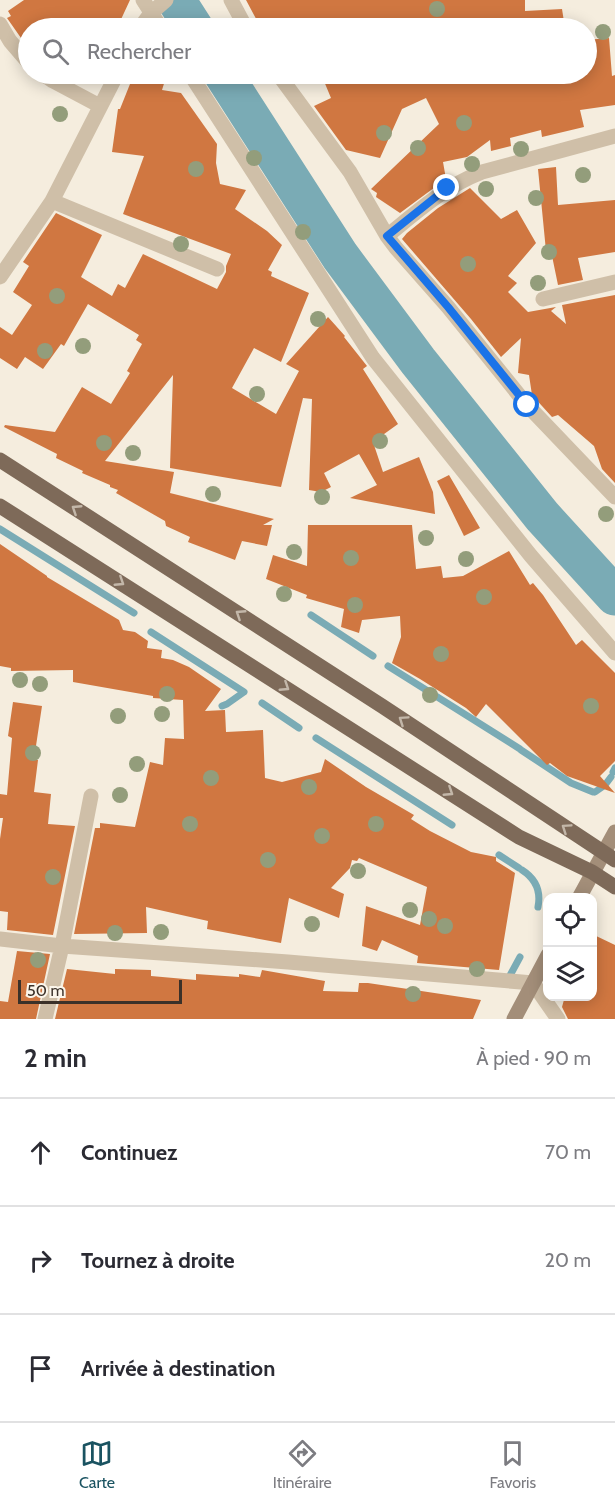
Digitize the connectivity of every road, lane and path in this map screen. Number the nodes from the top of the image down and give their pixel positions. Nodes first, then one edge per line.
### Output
1 (231, 0) edge
2 (166, 1) edge
3 (147, 7) edge
4 (241, 18) edge
5 (0, 24) edge
6 (18, 50) edge
7 (59, 84) edge
8 (112, 84) edge
9 (196, 84) edge
10 (285, 84) edge
11 (100, 106) junction
12 (615, 136) edge
13 (52, 201) junction
14 (387, 236) junction
15 (217, 269) dead end
16 (0, 277) edge
17 (615, 282) edge
18 (543, 299) dead end
19 (0, 460) edge
20 (615, 496) edge
21 (0, 506) edge
22 (615, 653) edge
23 (91, 796) dead end
24 (615, 832) edge
25 (609, 856) edge
26 (592, 872) junction
27 (615, 887) edge
28 (581, 893) edge
29 (0, 939) edge
30 (62, 946) junction
31 (543, 965) edge
32 (533, 983) junction
33 (45, 1019) edge
34 (514, 1019) edge
35 (558, 1019) edge

1 - 4 street
2 - 3 street
5 - 6 street
7 - 11 street
8 - 11 street
9 - 22 street
10 - 14 street
11 - 13 street
12 - 14 street
13 - 15 street
13 - 16 street
14 - 20 street
17 - 18 street
25 -> 19 main road
21 -> 26 main road
23 - 30 street
24 - 25 main road
25 - 26 main road
26 - 27 main road
26 - 28 main road
29 - 30 street
30 - 32 street
30 - 33 street
31 - 32 main road
32 - 34 main road
32 - 35 street

